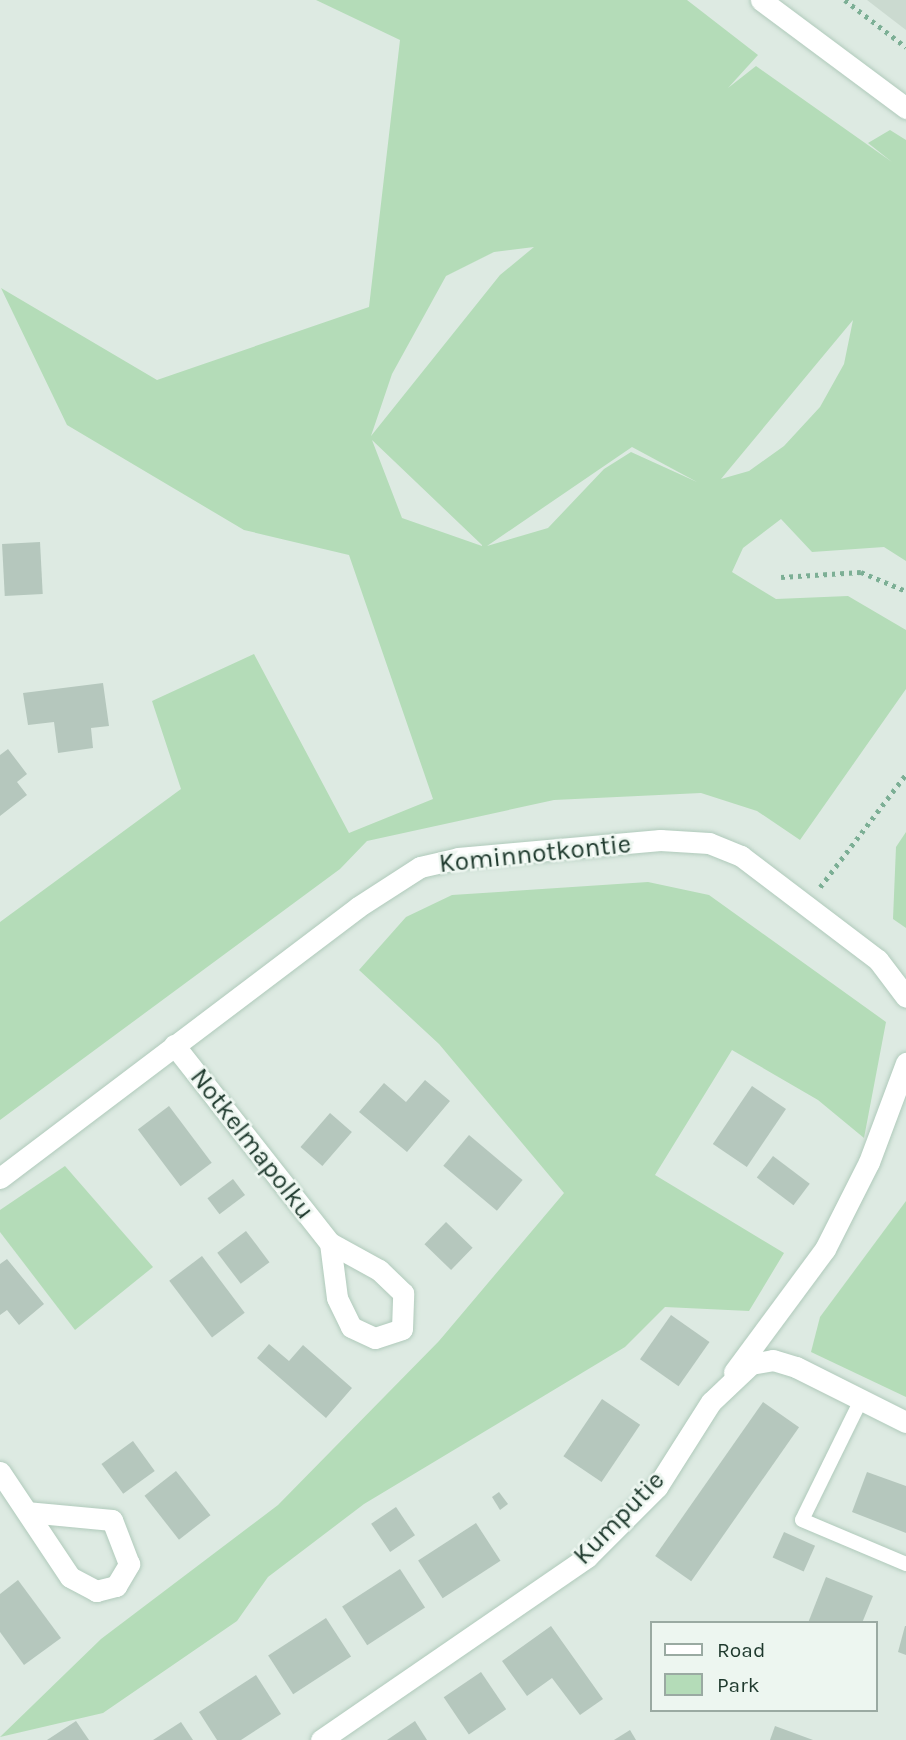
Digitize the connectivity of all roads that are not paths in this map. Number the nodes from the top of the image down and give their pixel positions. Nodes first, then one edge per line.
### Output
1 (761, 0) edge
2 (906, 108) edge
3 (906, 997) edge
4 (174, 1045) junction
5 (906, 1063) edge
6 (0, 1178) edge
7 (330, 1243) junction
8 (731, 1377) junction
9 (860, 1402) junction
10 (906, 1422) edge
11 (0, 1472) edge
12 (28, 1512) junction
13 (906, 1564) edge
14 (321, 1740) edge

1 - 2 street
3 - 4 street, Kominnotkontie
4 - 6 street, Kominnotkontie
4 - 7 street, Notkelmapolku
5 - 8 street
7 - 7 street, Notkelmapolku
8 - 9 street
8 - 14 street, Kumputie
9 - 10 street
9 - 13 lane
11 - 12 street
12 - 12 street

